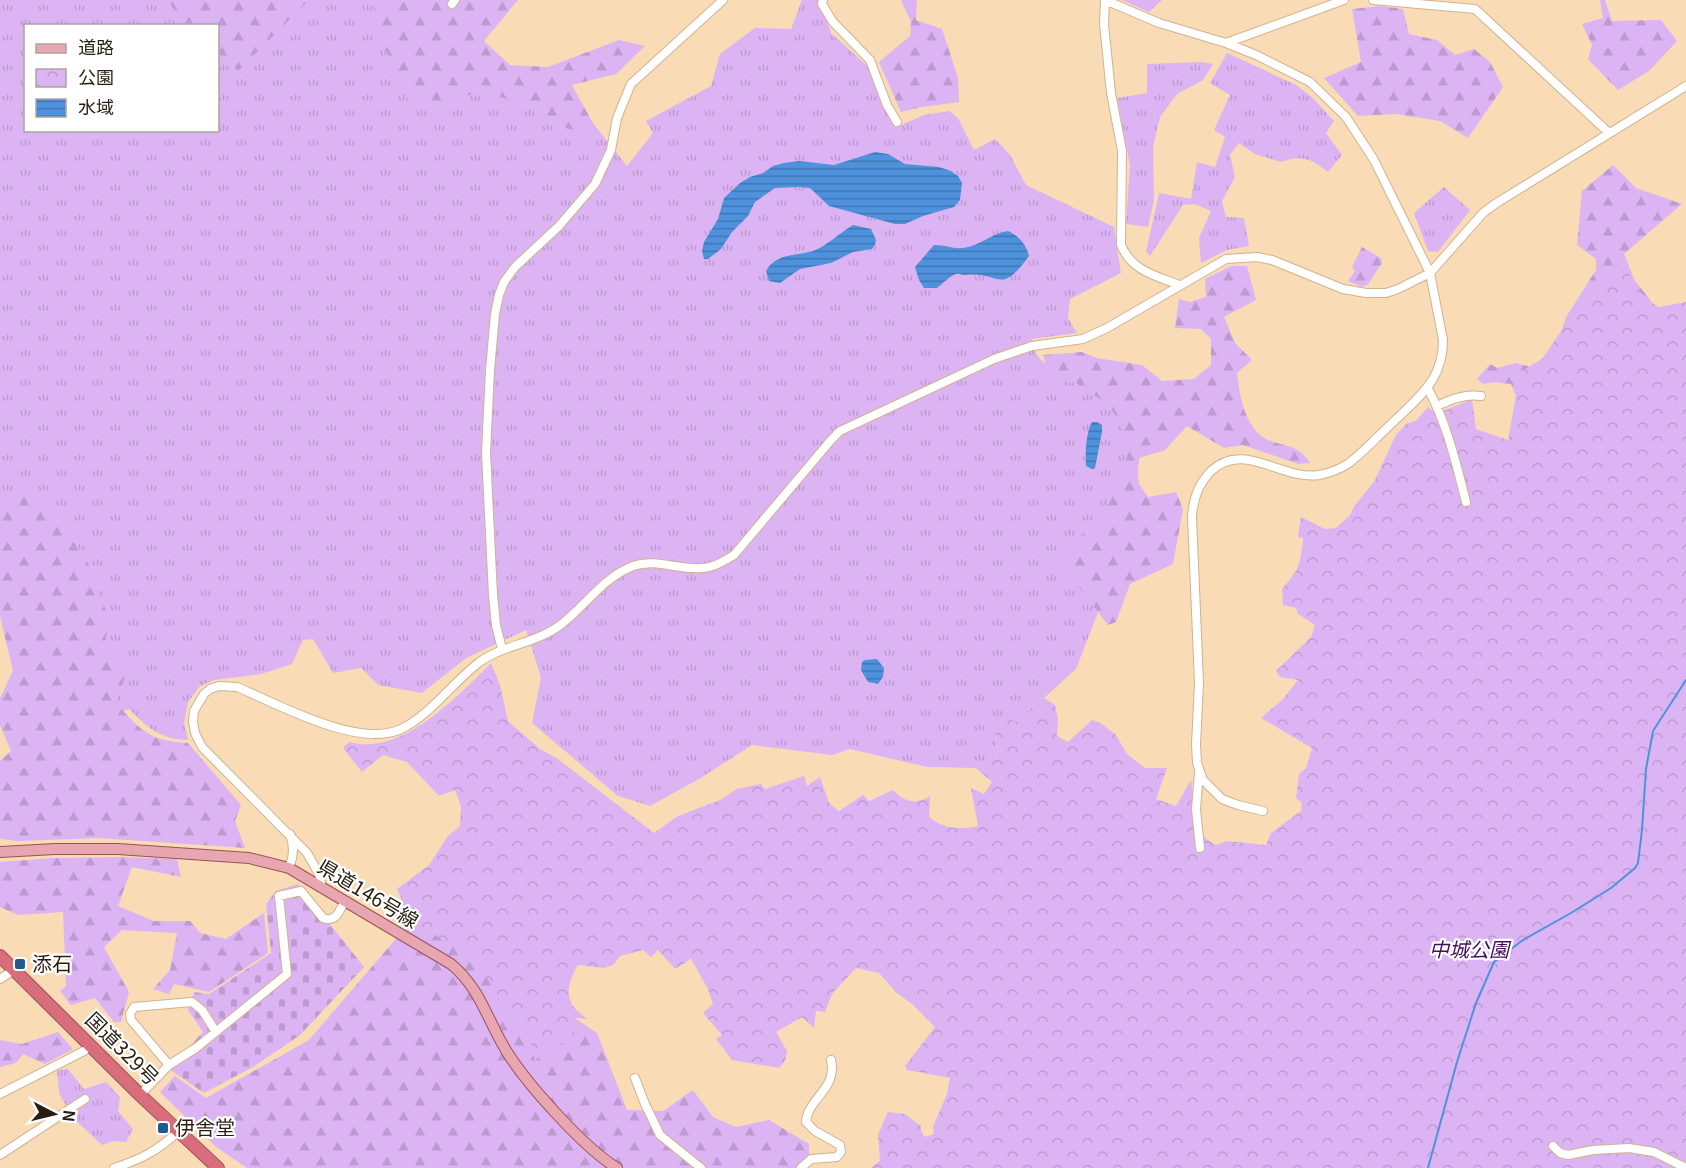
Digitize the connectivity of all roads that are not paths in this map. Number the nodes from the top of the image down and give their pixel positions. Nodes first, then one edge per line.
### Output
1 (723, 0) edge
2 (823, 0) edge
3 (1105, 0) edge
4 (1344, 0) edge
5 (1373, 0) edge
6 (1226, 43) junction
7 (1686, 86) edge
8 (897, 122) dead end
9 (1608, 132) junction
10 (1430, 273) junction
11 (1179, 285) junction
12 (1427, 387) junction
13 (1481, 396) dead end
14 (1437, 406) junction
15 (1466, 502) dead end
16 (502, 649) junction
17 (1200, 772) junction
18 (1263, 811) dead end
19 (290, 834) junction
20 (1200, 848) dead end
21 (0, 852) edge
22 (289, 868) junction
23 (322, 888) junction
24 (345, 901) junction
25 (1, 958) edge
26 (14, 970) junction
27 (0, 979) edge
28 (216, 1032) junction
29 (91, 1045) junction
30 (831, 1060) dead end
31 (169, 1065) junction
32 (635, 1078) dead end
33 (0, 1094) edge
34 (140, 1095) junction
35 (85, 1099) dead end
36 (179, 1131) junction
37 (1553, 1146) dead end
38 (0, 1155) edge
39 (136, 1165) edge
40 (114, 1168) edge
41 (218, 1168) edge
42 (617, 1168) edge
43 (701, 1168) edge
44 (801, 1168) edge
45 (1686, 1168) edge

1 - 16 street
2 - 8 street
3 - 6 street
3 - 11 street
4 - 6 street
5 - 9 street
6 - 10 street
7 - 9 street
9 - 10 street
10 - 11 street
10 - 12 street
11 - 16 street
12 - 14 street
12 - 17 street
13 - 14 street
14 - 15 street
16 - 19 street
17 - 18 street
17 - 20 street
19 - 22 street
19 - 23 street
21 - 22 main road, 県道146号線
22 - 23 main road, 県道146号線
23 - 24 main road, 県道146号線
24 - 28 street
24 - 42 main road, 県道146号線
25 - 26 highway, 国道329号
26 - 27 street
26 - 29 highway, 国道329号
28 - 31 street
28 - 31 street
29 - 33 street
29 - 34 highway, 国道329号
30 - 44 street
31 - 34 street
32 - 43 street
34 - 36 highway, 国道329号
35 - 38 street
36 - 39 street
36 - 41 highway, 国道329号
37 - 45 street
39 - 40 street

